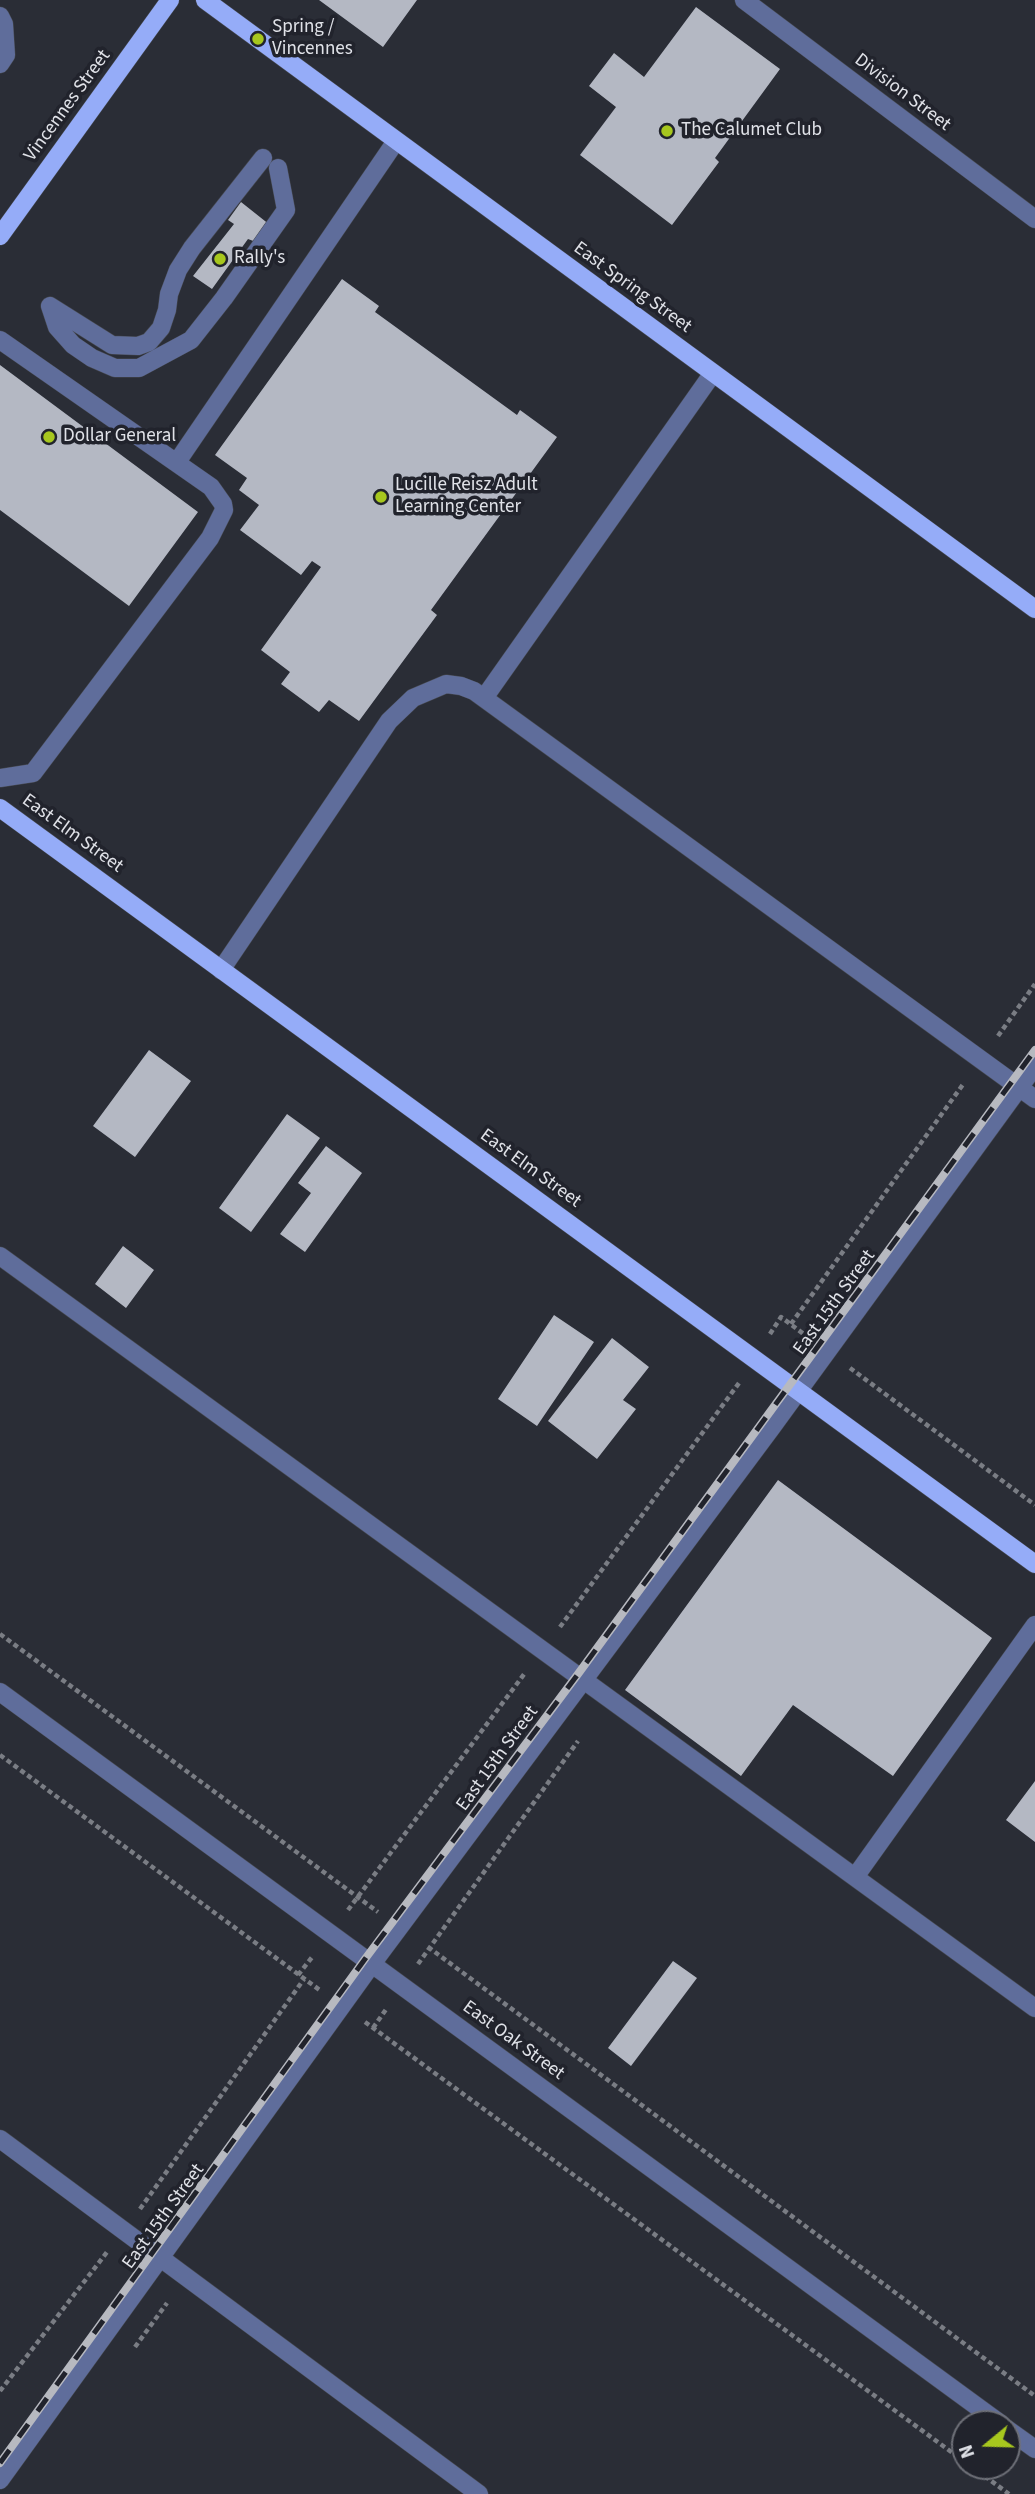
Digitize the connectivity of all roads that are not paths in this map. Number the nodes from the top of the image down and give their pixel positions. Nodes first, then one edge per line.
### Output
1 (170, 0) edge
2 (205, 0) edge
3 (744, 0) edge
4 (0, 16) edge
5 (0, 65) edge
6 (396, 141) junction
7 (271, 163) joint
8 (1035, 219) edge
9 (0, 234) edge
10 (0, 340) edge
11 (713, 373) junction
12 (177, 462) junction
13 (1035, 609) edge
14 (484, 698) junction
15 (0, 778) edge
16 (0, 808) edge
17 (222, 970) junction
18 (1035, 1066) edge
19 (1020, 1087) junction
20 (1035, 1099) edge
21 (0, 1256) edge
22 (797, 1390) junction
23 (1035, 1564) edge
24 (1035, 1625) edge
25 (583, 1679) junction
26 (0, 1692) edge
27 (855, 1877) junction
28 (372, 1964) junction
29 (1035, 2008) edge
30 (0, 2138) edge
31 (162, 2257) junction
32 (982, 2410) edge
33 (0, 2480) edge
34 (479, 2494) edge

1 - 9 main road, Vincennes Street
2 - 6 main road, East Spring Street
3 - 8 street, Division Street
4 - 5 street
6 - 11 main road, East Spring Street
6 - 12 street
7 - 7 street
10 - 12 street
11 - 13 main road, East Spring Street
11 - 14 street
12 - 15 street
14 - 17 street
14 - 19 street
16 - 17 main road, East Elm Street
17 - 22 main road, East Elm Street
18 - 19 street, East 15th Street
19 - 20 street
19 - 22 street, East 15th Street
21 - 25 street
22 - 23 main road, East Elm Street
22 - 25 street, East 15th Street
24 - 27 street
25 - 27 street
25 - 28 street, East 15th Street
26 - 28 street, East Oak Street
27 - 29 street
28 - 31 street, East 15th Street
28 - 32 street, East Oak Street
30 - 31 street
31 - 33 street, East 15th Street
31 - 34 street

